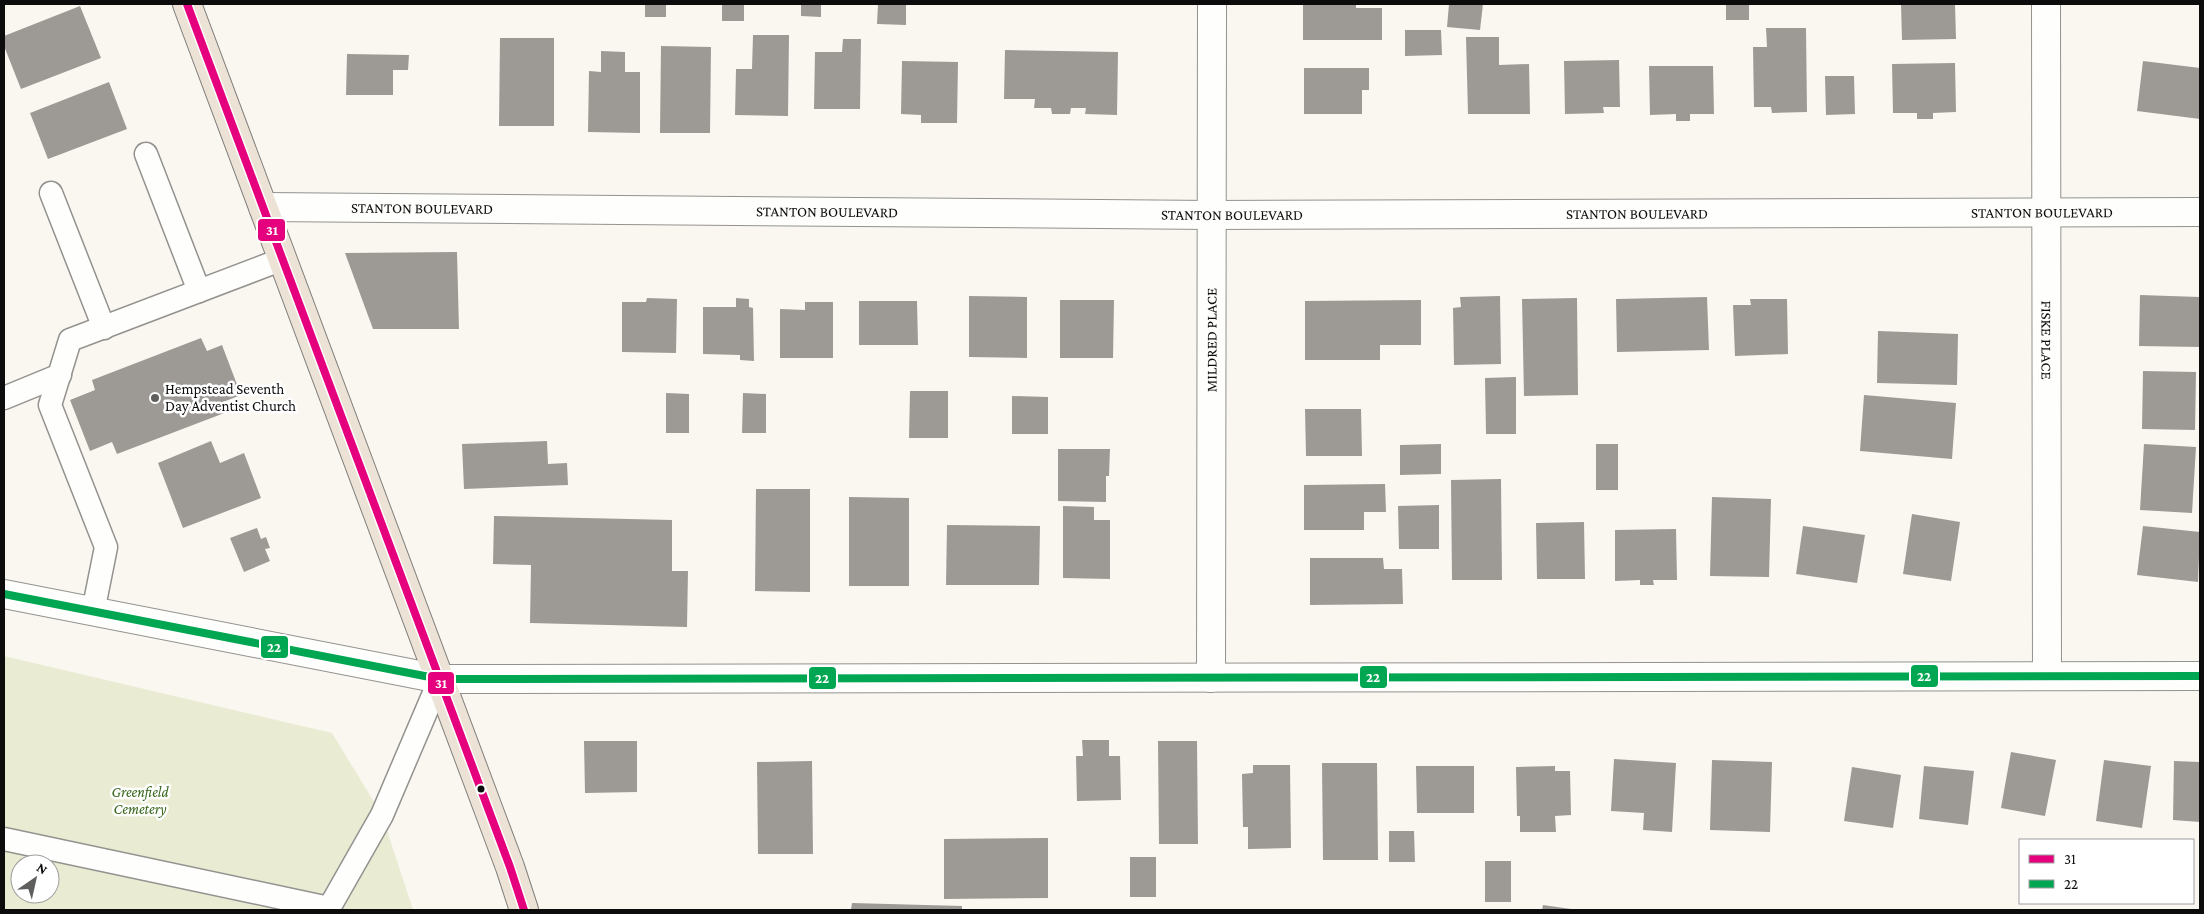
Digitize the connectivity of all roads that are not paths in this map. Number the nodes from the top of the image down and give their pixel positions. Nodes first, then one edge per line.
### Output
1 (187, 4) edge
2 (1212, 4) edge
3 (2046, 4) edge
4 (146, 154) dead end
5 (51, 192) dead end
6 (263, 207) junction
7 (2048, 212) junction
8 (2200, 212) edge
9 (1211, 215) junction
10 (283, 259) junction
11 (199, 291) junction
12 (104, 328) junction
13 (60, 375) junction
14 (4, 398) edge
15 (4, 594) edge
16 (93, 612) junction
17 (2048, 676) junction
18 (2200, 676) edge
19 (1211, 678) junction
20 (440, 679) junction
21 (4, 839) edge
22 (328, 909) edge
23 (524, 910) edge

1 - 6 main road
2 - 9 street, MILDRED PLACE
3 - 7 street, FISKE PLACE
4 - 11 lane
5 - 12 lane
6 - 9 street, STANTON BOULEVARD
6 - 10 main road
7 - 8 street, STANTON BOULEVARD
7 - 9 street, STANTON BOULEVARD
7 - 17 street, FISKE PLACE
9 - 19 street, MILDRED PLACE
10 - 11 lane
10 - 20 main road
11 - 12 lane
12 - 13 lane
13 - 14 lane
13 - 16 lane
15 - 16 street
16 - 20 street
17 - 18 street
17 - 19 street
19 - 20 street
20 - 22 lane
20 - 23 main road
21 - 22 lane

